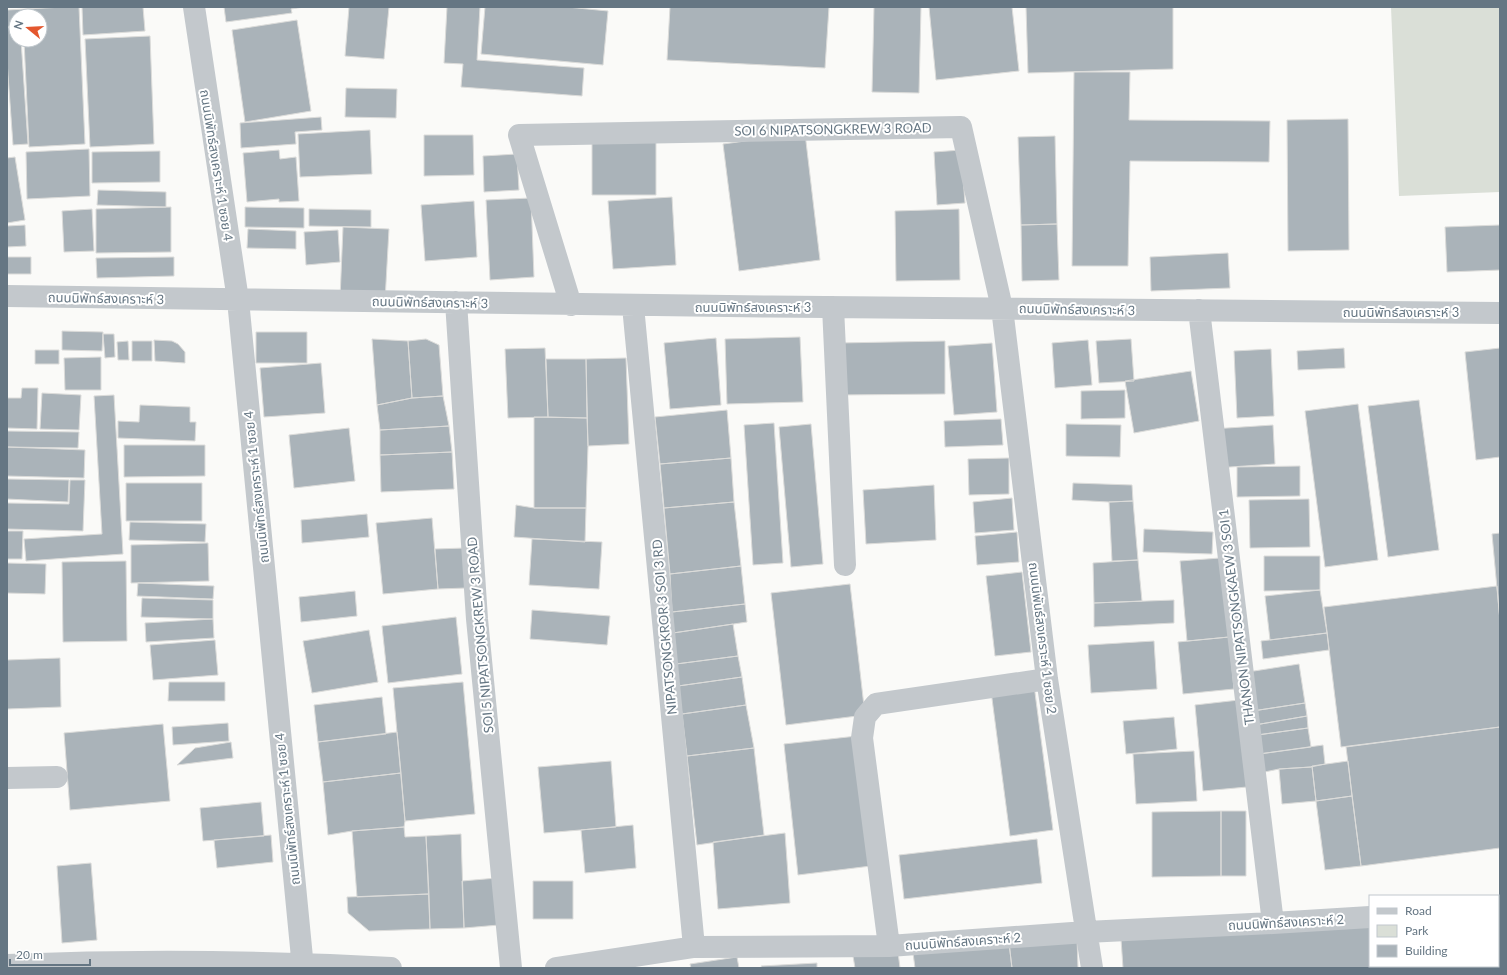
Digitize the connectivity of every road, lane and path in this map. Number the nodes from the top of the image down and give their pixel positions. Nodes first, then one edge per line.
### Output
1 (194, 7) edge
2 (7, 296) edge
3 (238, 300) junction
4 (456, 302) junction
5 (571, 305) junction
6 (633, 306) junction
7 (833, 307) junction
8 (1002, 308) junction
9 (1198, 310) junction
10 (1500, 313) edge
11 (845, 565) dead end
12 (1047, 679) junction
13 (57, 777) dead end
14 (7, 778) edge
15 (1369, 917) edge
16 (1273, 923) junction
17 (1086, 932) junction
18 (889, 946) junction
19 (694, 947) junction
20 (7, 965) edge
21 (70, 965) edge
22 (302, 966) edge
23 (391, 968) edge
24 (511, 968) edge
25 (556, 968) edge
26 (1092, 968) edge

1 - 3 street, ถนนนิพัทธ์สงเคราะห์ 1 ซอย 4
2 - 3 street, ถนนนิพัทธ์สงเคราะห์ 3
3 - 4 street, ถนนนิพัทธ์สงเคราะห์ 3
3 - 22 street, ถนนนิพัทธ์สงเคราะห์ 1 ซอย 4
4 - 5 street, ถนนนิพัทธ์สงเคราะห์ 3
4 - 24 street, SOI 5 NIPATSONGKREW 3 ROAD
5 - 6 street, ถนนนิพัทธ์สงเคราะห์ 3
5 - 8 street, SOI 6 NIPATSONGKREW 3 ROAD
6 - 7 street, ถนนนิพัทธ์สงเคราะห์ 3
6 - 19 street, NIPATSONGKROR 3 SOI 3 RD
7 - 8 street, ถนนนิพัทธ์สงเคราะห์ 3
7 - 11 street
8 - 9 street, ถนนนิพัทธ์สงเคราะห์ 3
8 - 12 street, ถนนนิพันธ์สงเคราะห์ 1 ซอย 2
9 - 10 street, ถนนนิพัทธ์สงเคราะห์ 3
9 - 16 street, THANON NIPATSONGKAEW 3 SOI 1
12 - 17 street, ถนนนิพันธ์สงเคราะห์ 1 ซอย 2
12 - 18 street
13 - 14 street
15 - 16 street, ถนนนิพัทธ์สงเคราะห์ 2
16 - 17 street, ถนนนิพัทธ์สงเคราะห์ 2
17 - 18 street, ถนนนิพัทธ์สงเคราะห์ 2
17 - 26 street, ถนนนิพันธ์สงเคราะห์ 1 ซอย 2
18 - 19 street, ถนนนิพัทธ์สงเคราะห์ 2
19 - 25 street, ถนนนิพัทธ์สงเคราะห์ 2
20 - 21 street
21 - 22 street
22 - 23 street

